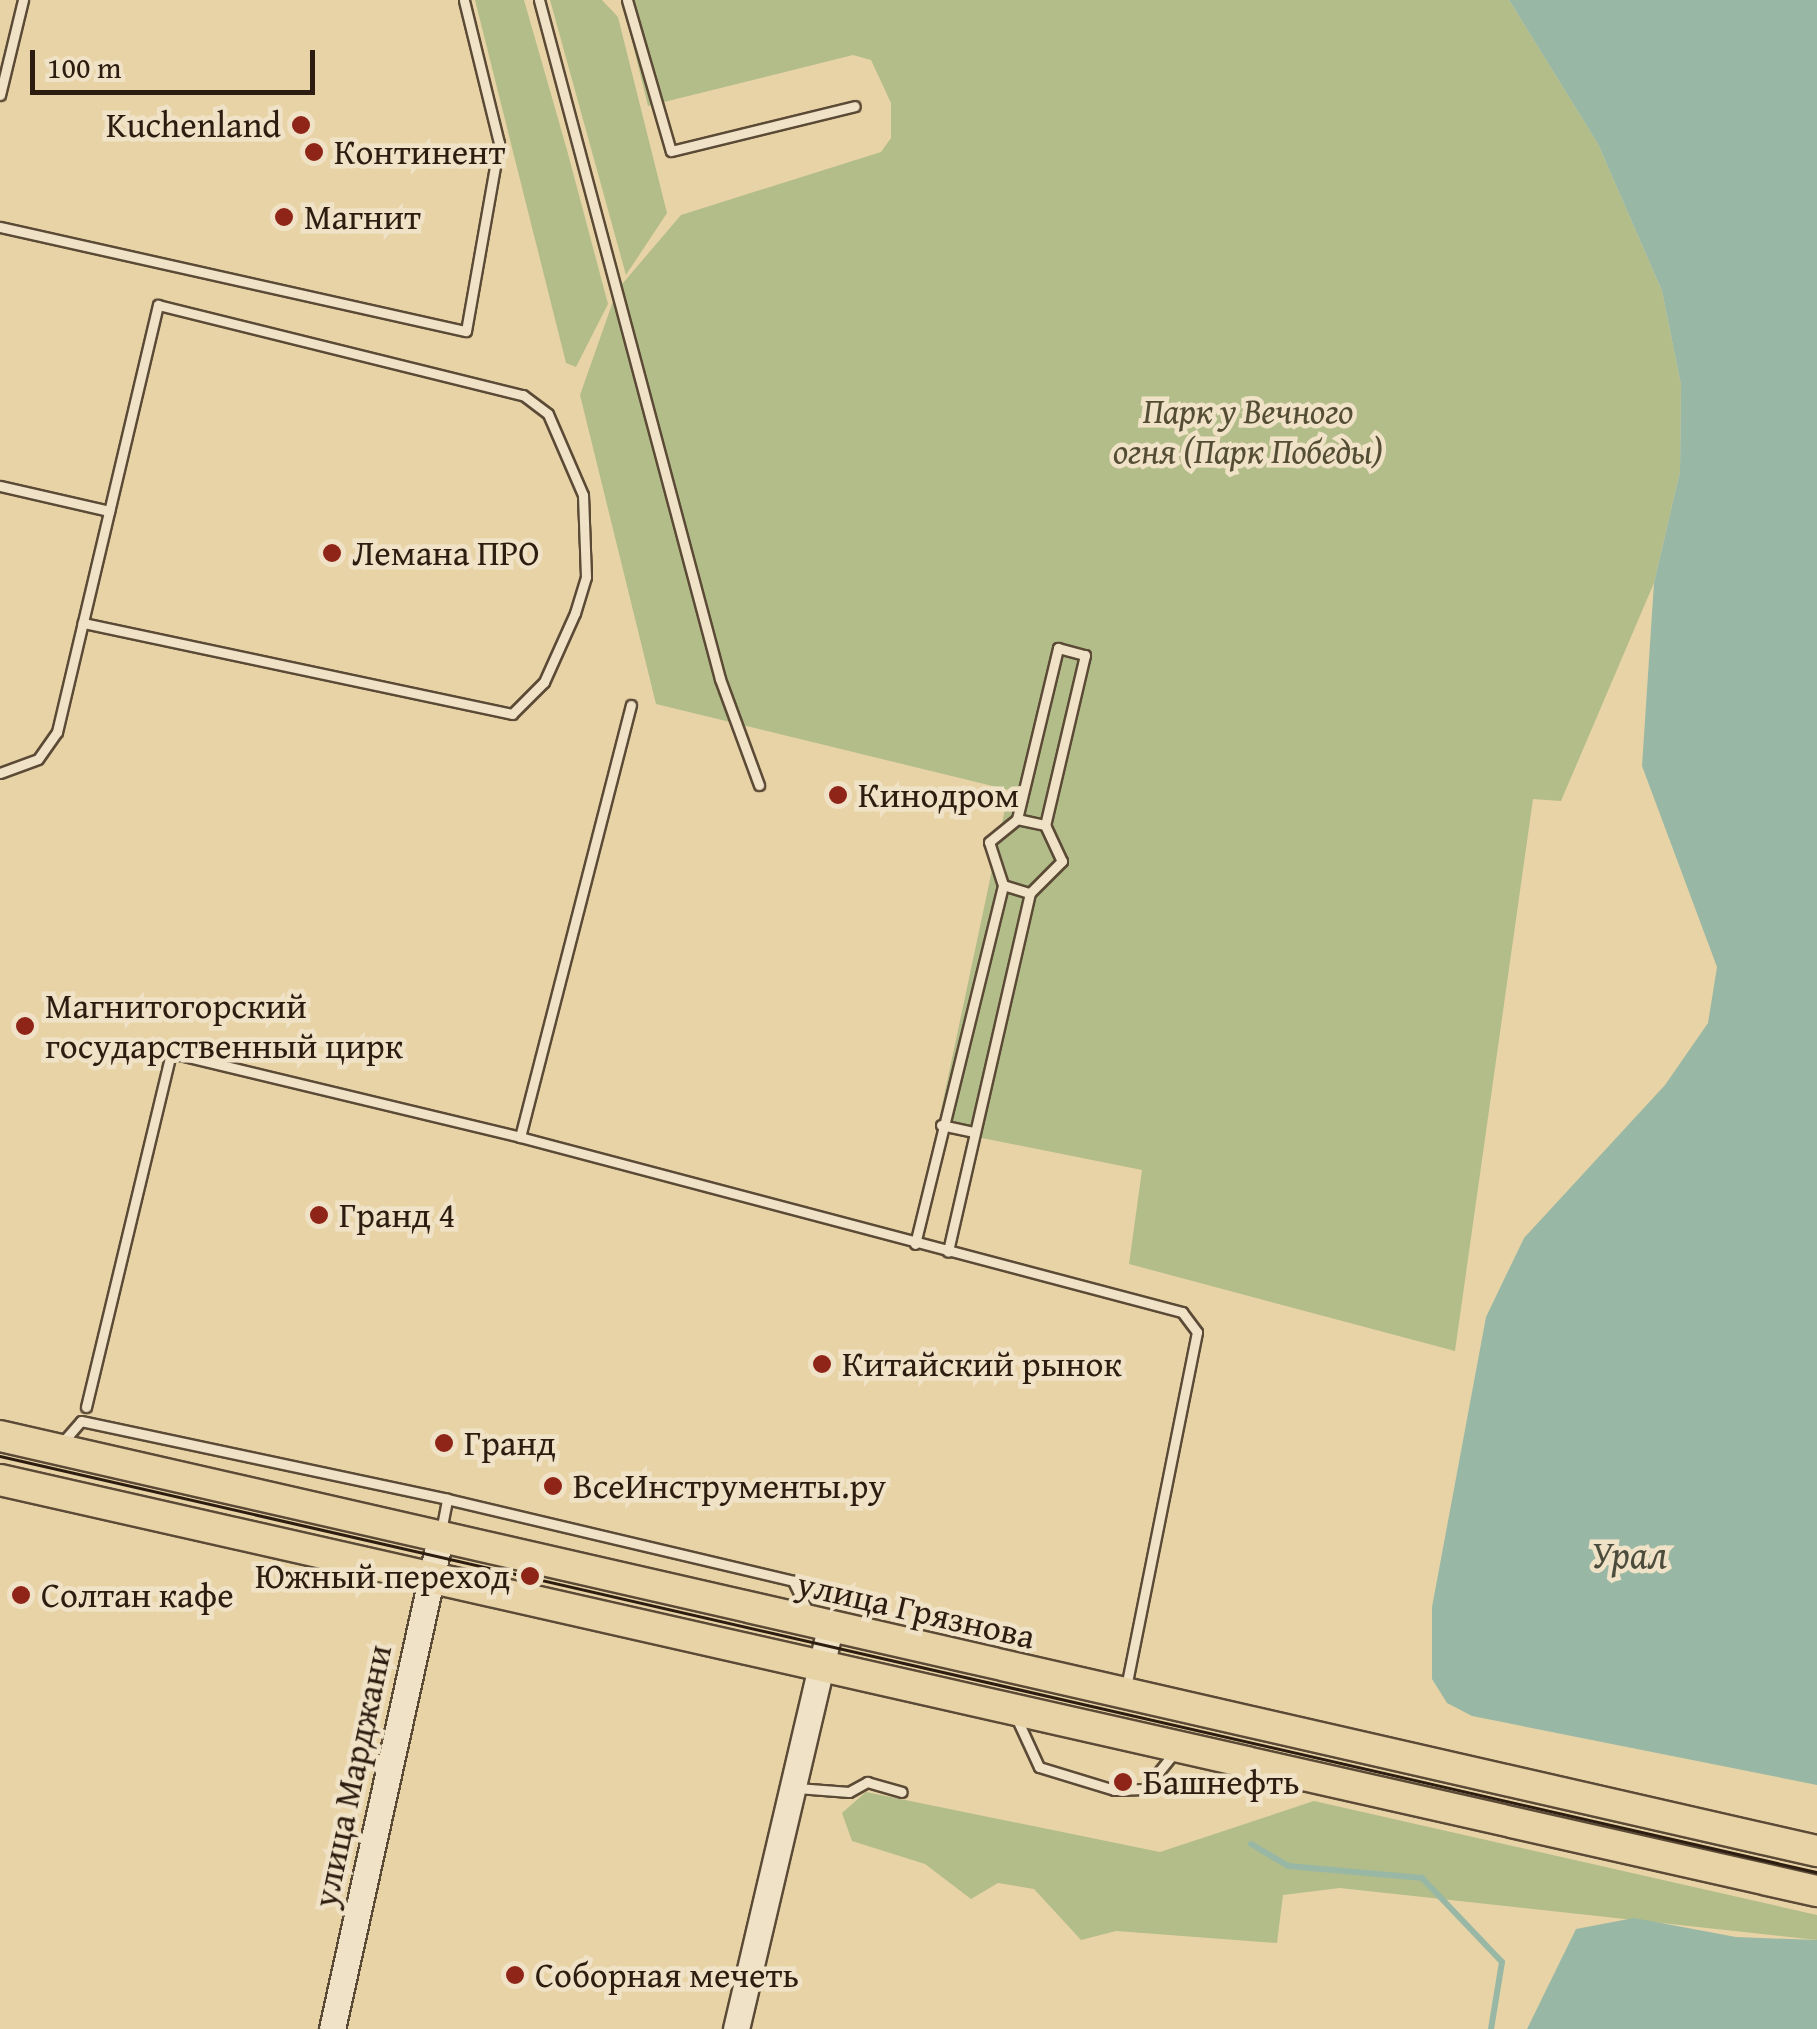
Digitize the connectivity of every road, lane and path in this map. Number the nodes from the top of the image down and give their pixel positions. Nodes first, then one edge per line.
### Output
1 (23, 0) edge
2 (464, 0) edge
3 (539, 0) edge
4 (627, 0) edge
5 (0, 94) edge
6 (856, 106) dead end
7 (0, 227) edge
8 (0, 486) edge
9 (109, 511) junction
10 (83, 623) junction
11 (632, 704) dead end
12 (0, 773) edge
13 (758, 786) dead end
14 (1018, 819) junction
15 (1045, 825) junction
16 (1003, 884) junction
17 (1030, 893) junction
18 (941, 1125) junction
19 (974, 1132) junction
20 (520, 1137) junction
21 (915, 1244) junction
22 (948, 1252) junction
23 (86, 1407) dead end
24 (0, 1436) edge
25 (56, 1450) junction
26 (0, 1480) edge
27 (448, 1499) junction
28 (440, 1538) junction
29 (431, 1579) junction
30 (822, 1627) junction
31 (822, 1670) junction
32 (1124, 1694) junction
33 (1014, 1709) junction
34 (1177, 1746) junction
35 (794, 1787) junction
36 (902, 1792) dead end
37 (1817, 1851) edge
38 (1817, 1890) edge
39 (332, 2029) edge
40 (736, 2029) edge

1 - 5 lane
2 - 7 lane
3 - 13 lane
4 - 6 lane
8 - 9 lane
9 - 10 lane
9 - 10 lane
10 - 12 lane
11 - 20 lane
14 - 15 lane
14 - 15 lane
14 - 16 lane
15 - 17 lane
16 - 17 lane
16 - 18 lane
17 - 19 lane
18 - 19 lane
18 - 21 lane
19 - 22 lane
20 - 21 lane
20 - 23 lane
21 - 22 lane
22 - 32 lane
24 - 25 main road, улица Грязнова
25 - 27 lane
25 - 28 main road, улица Грязнова
26 - 29 main road
27 - 28 lane
27 - 30 lane
28 - 29 street, улица Марджани
28 - 30 main road, улица Грязнова
29 - 31 main road
29 - 39 street, улица Марджани
30 - 31 street
30 - 32 main road, улица Грязнова
31 - 33 main road
31 - 35 street
32 - 37 main road, улица Грязнова
33 - 34 main road
33 - 34 lane
34 - 38 main road
35 - 36 lane
35 - 40 street

